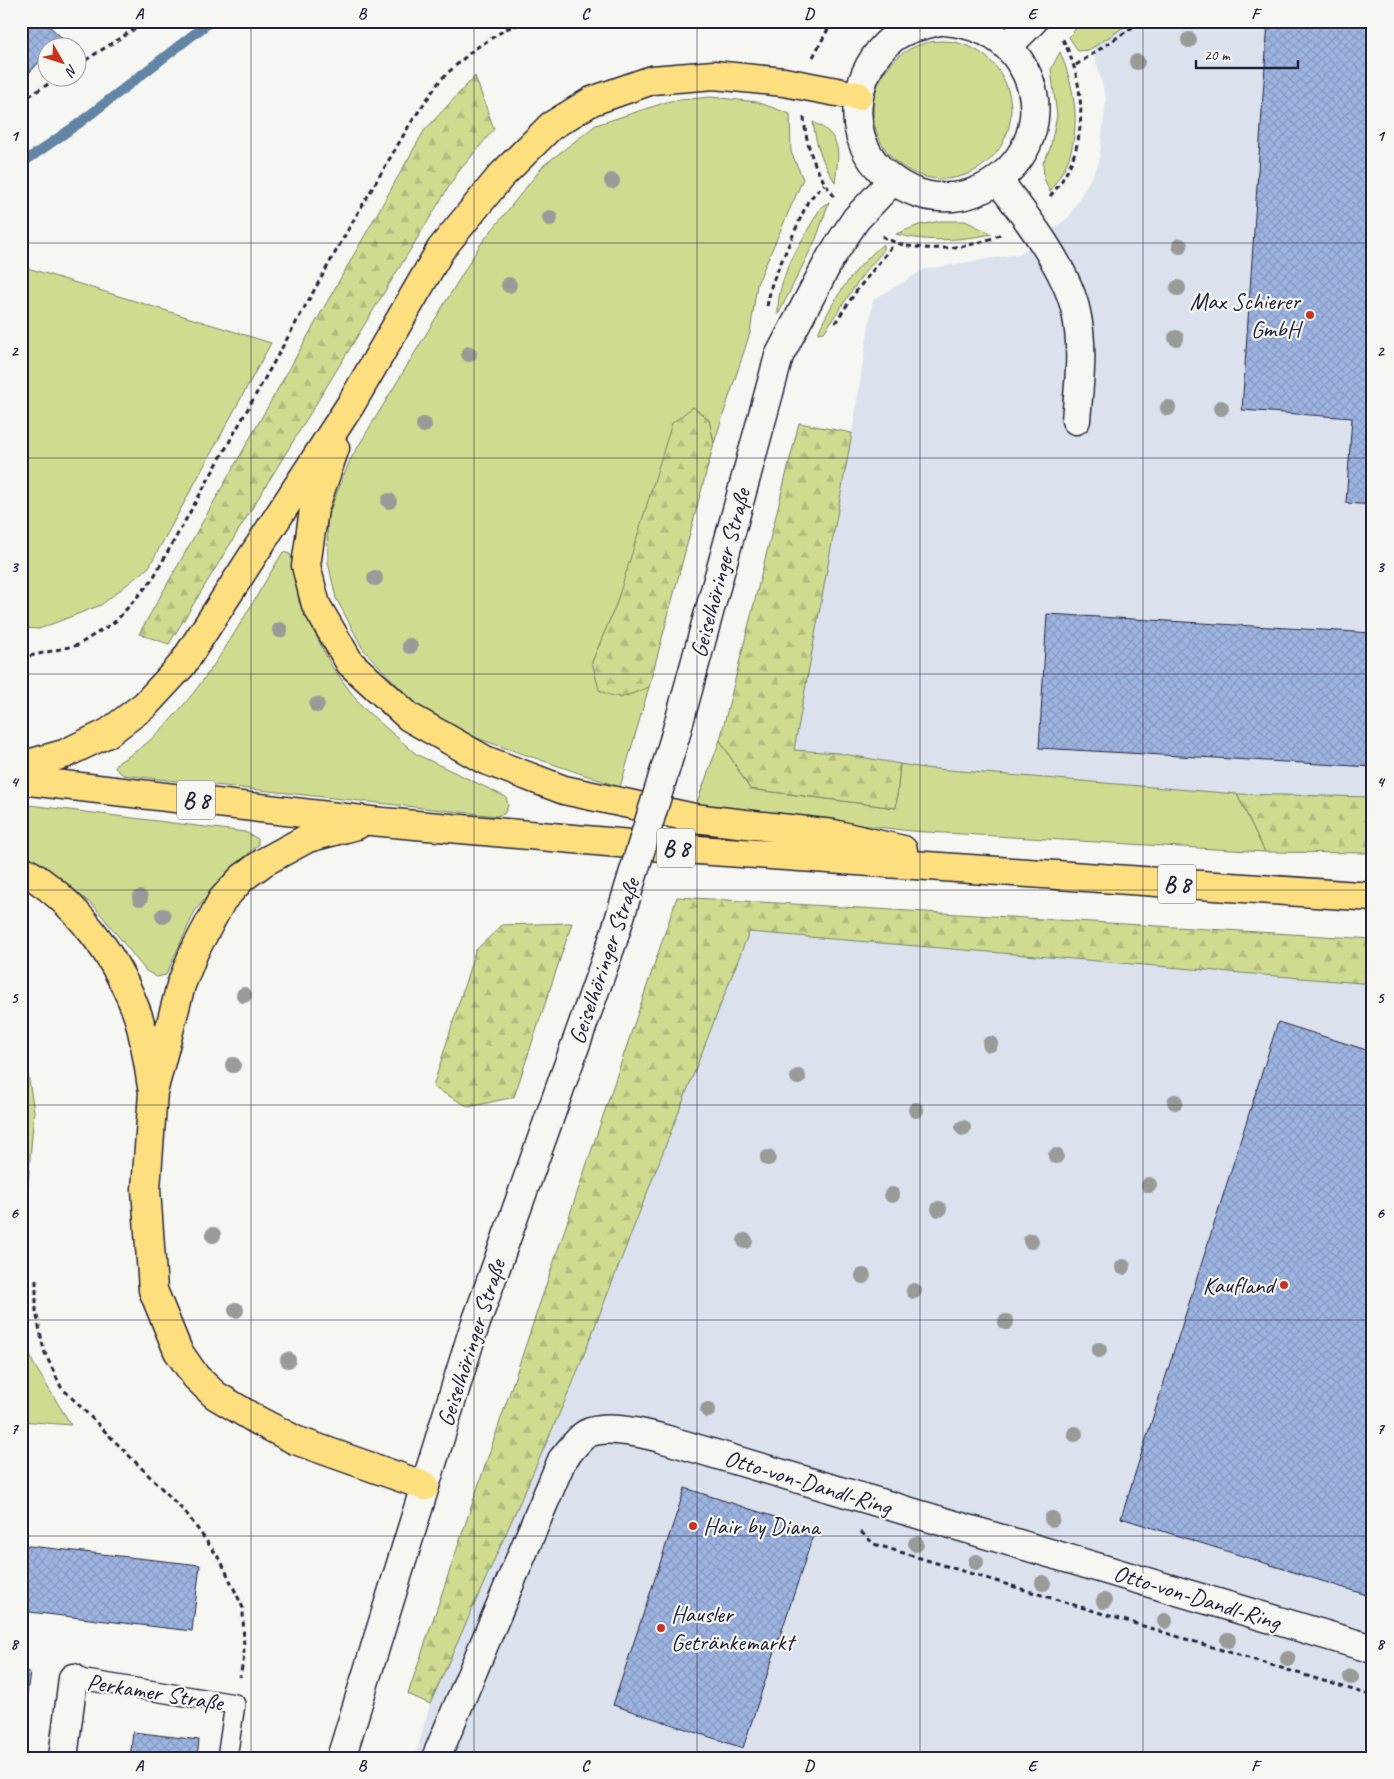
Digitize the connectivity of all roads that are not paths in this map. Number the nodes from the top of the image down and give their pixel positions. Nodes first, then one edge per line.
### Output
1 (1033, 21) edge
2 (928, 22) edge
3 (1008, 46) junction
4 (858, 96) junction
5 (892, 180) junction
6 (998, 180) junction
7 (351, 404) junction
8 (1076, 420) dead end
9 (21, 766) edge
10 (21, 780) edge
11 (371, 821) junction
12 (982, 868) junction
13 (21, 869) edge
14 (1373, 897) edge
15 (154, 1092) junction
16 (425, 1486) junction
17 (1373, 1649) edge
18 (73, 1678) joint
19 (63, 1758) edge
20 (227, 1758) edge
21 (341, 1758) edge
22 (436, 1758) edge

1 - 3 main road
2 - 3 main road
2 - 4 main road
3 - 6 main road
4 - 5 main road
4 - 7 main road
5 - 6 main road
5 - 16 main road, Geiselhöringer Straße, bridge
6 - 8 main road
7 - 9 main road
7 - 12 main road
10 - 11 main road, B 8
11 - 12 main road, B 8
11 - 15 main road
12 - 14 main road, B 8
13 - 15 main road
15 - 16 main road
16 - 21 main road, Geiselhöringer Straße
17 - 22 main road, Otto-von-Dandl-Ring
18 - 19 main road, Perkamer Straße
18 - 20 lane, Perkamer Straße

